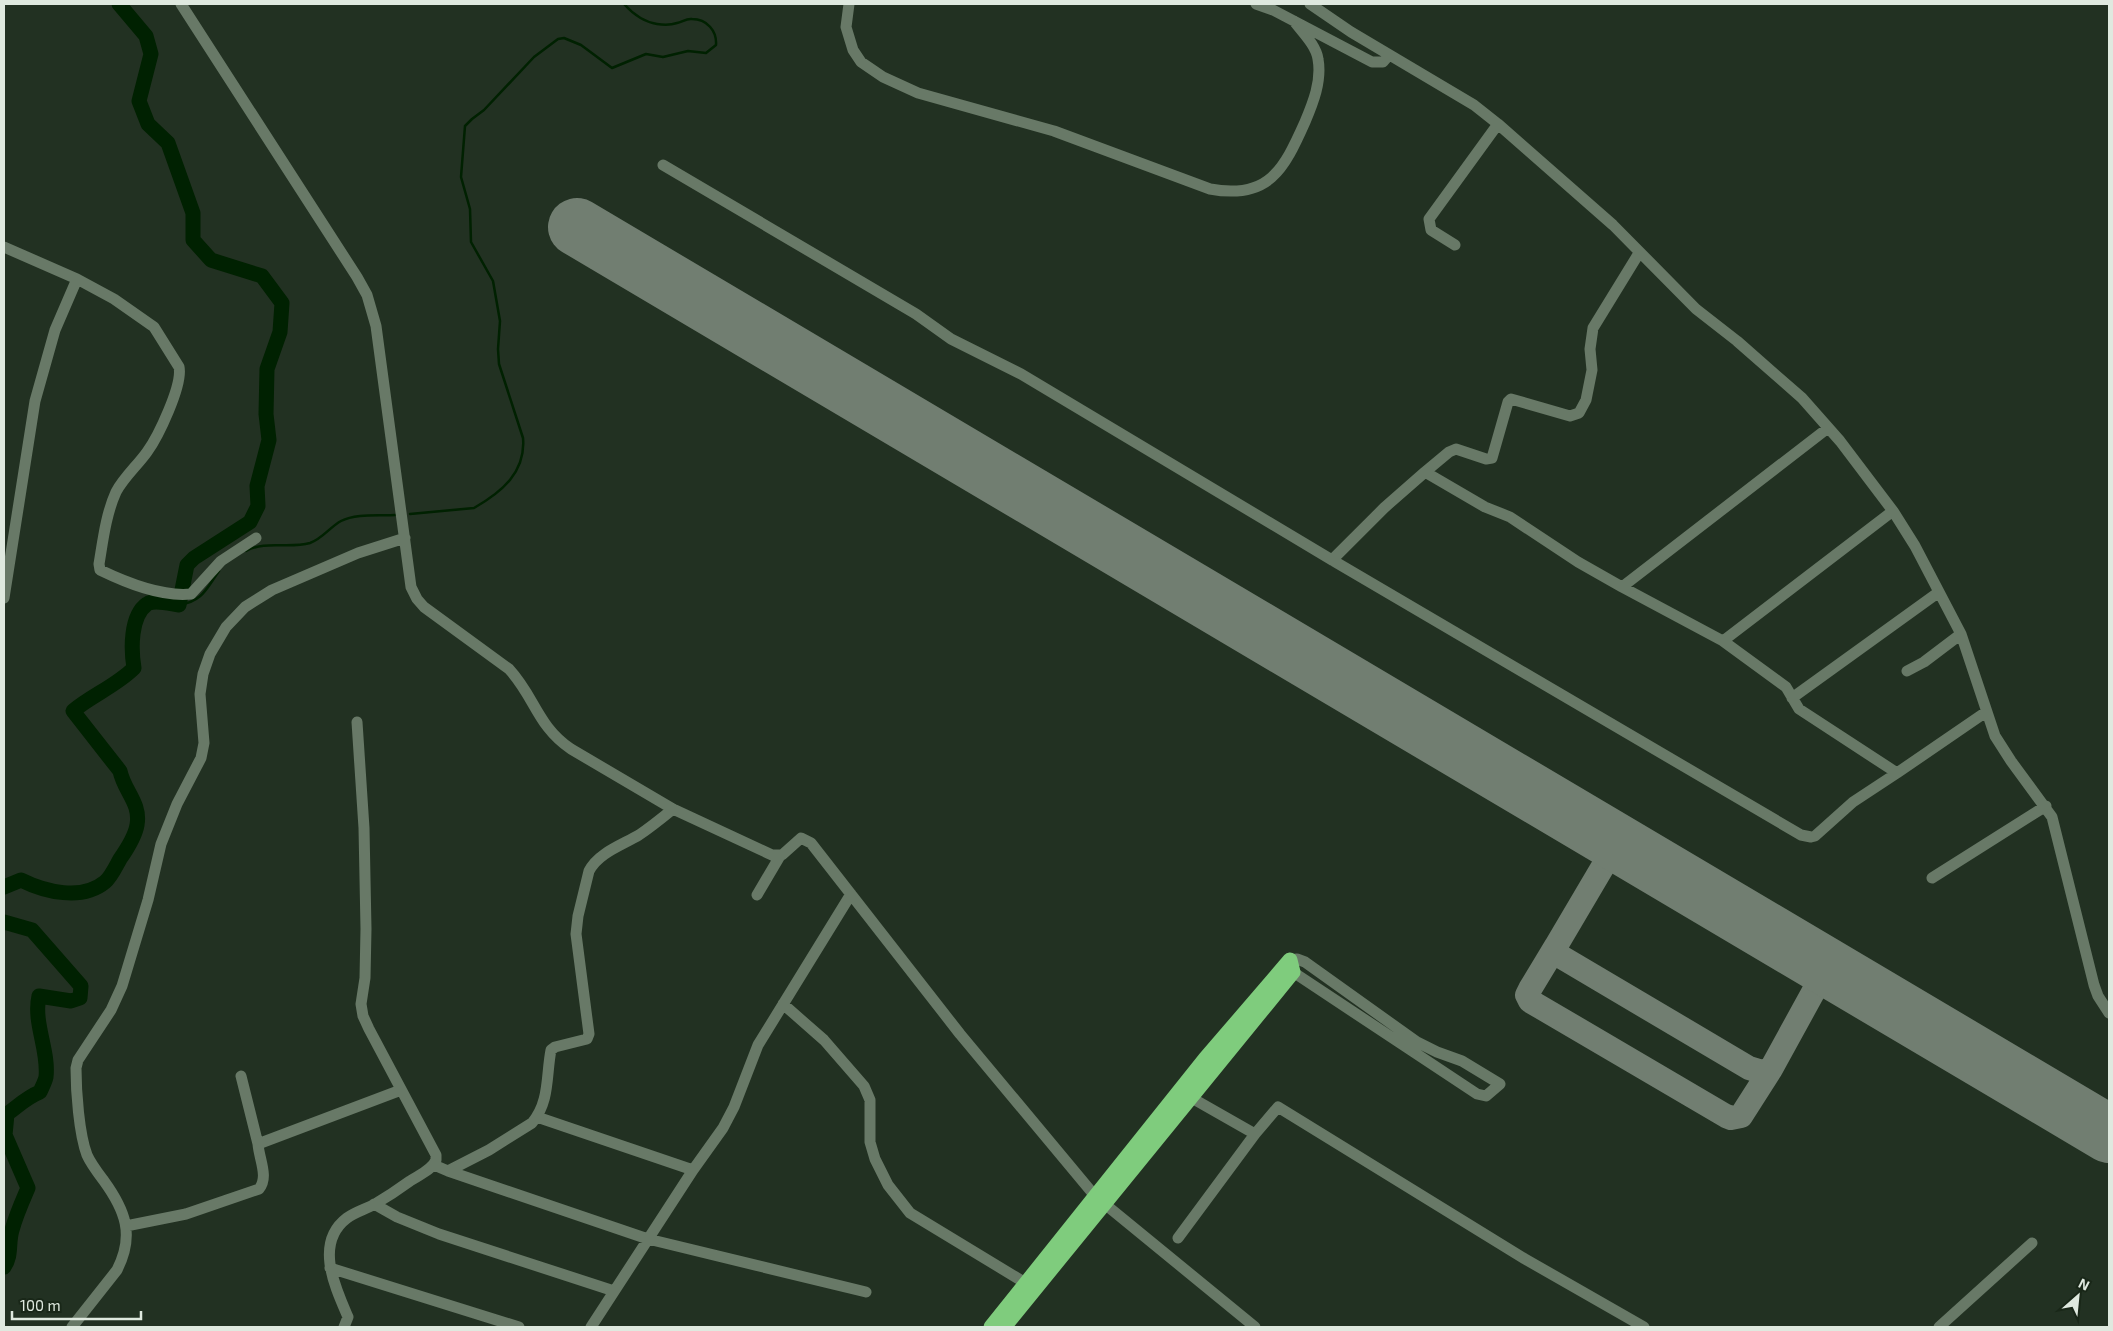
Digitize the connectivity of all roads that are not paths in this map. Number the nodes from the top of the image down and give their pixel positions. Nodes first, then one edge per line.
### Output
1 (181, 4) edge
2 (849, 4) edge
3 (1256, 4) edge
4 (1310, 4) edge
5 (1294, 21) junction
6 (1389, 55) junction
7 (1498, 124) junction
8 (663, 165) dead end
9 (1455, 244) dead end
10 (4, 247) edge
11 (1639, 253) junction
12 (77, 279) junction
13 (1828, 428) junction
14 (1425, 472) junction
15 (1893, 511) junction
16 (256, 538) dead end
17 (405, 538) junction
18 (1332, 560) junction
19 (1622, 587) junction
20 (1939, 592) junction
21 (4, 598) edge
22 (1961, 634) junction
23 (1723, 641) junction
24 (1907, 671) dead end
25 (1792, 698) junction
26 (1986, 712) junction
27 (357, 722) dead end
28 (1897, 773) junction
29 (2046, 806) junction
30 (673, 809) junction
31 (780, 856) junction
32 (1932, 878) dead end
33 (851, 894) junction
34 (757, 895) dead end
35 (1291, 966) junction
36 (783, 1004) junction
37 (2109, 1013) edge
38 (241, 1076) dead end
39 (401, 1090) junction
40 (1190, 1097) junction
41 (537, 1117) junction
42 (1255, 1134) junction
43 (1146, 1142) junction
44 (258, 1144) junction
45 (434, 1165) junction
46 (448, 1170) junction
47 (693, 1170) junction
48 (1099, 1200) junction
49 (374, 1204) junction
50 (126, 1226) junction
51 (1178, 1238) dead end
52 (648, 1239) junction
53 (2032, 1243) dead end
54 (330, 1268) junction
55 (1031, 1286) junction
56 (614, 1291) junction
57 (866, 1292) dead end
58 (72, 1327) edge
59 (344, 1327) edge
60 (519, 1327) edge
61 (591, 1327) edge
62 (991, 1327) edge
63 (1004, 1327) edge
64 (1255, 1327) edge
65 (1644, 1327) edge
66 (1939, 1327) edge

1 - 17 street
2 - 5 street
3 - 5 street
4 - 6 street
5 - 6 street
6 - 7 street
7 - 9 street
7 - 11 street
8 - 18 street
10 - 12 street
11 - 13 street
11 - 14 street
12 - 16 street
12 - 21 street
13 - 15 street
13 - 19 street
14 - 18 street
14 - 19 street
15 - 20 street
15 - 23 street
17 - 30 street
17 - 50 street
18 - 28 street
19 - 23 street
20 - 22 street
20 - 25 street
22 - 24 street
22 - 26 street
23 - 25 street
25 - 28 street
26 - 28 street
26 - 29 street
27 - 39 street
29 - 32 street
29 - 37 street
30 - 31 street
30 - 41 street
31 - 33 street
31 - 34 street
33 - 36 street
33 - 48 street
35 - 35 street
35 - 40 highway
35 - 43 highway
36 - 47 street
36 - 55 street
38 - 44 street
39 - 44 street
39 - 45 street
40 - 42 street
40 - 43 highway
41 - 46 street
41 - 47 street
42 - 51 street
42 - 65 street
43 - 48 highway
44 - 50 street
45 - 46 street
45 - 49 street
46 - 52 street
47 - 52 street
48 - 55 highway
48 - 64 street
49 - 54 street
49 - 56 street
50 - 58 street
52 - 56 street
52 - 57 street
53 - 66 street
54 - 59 street
54 - 60 street
55 - 62 highway
55 - 63 highway
56 - 61 street

